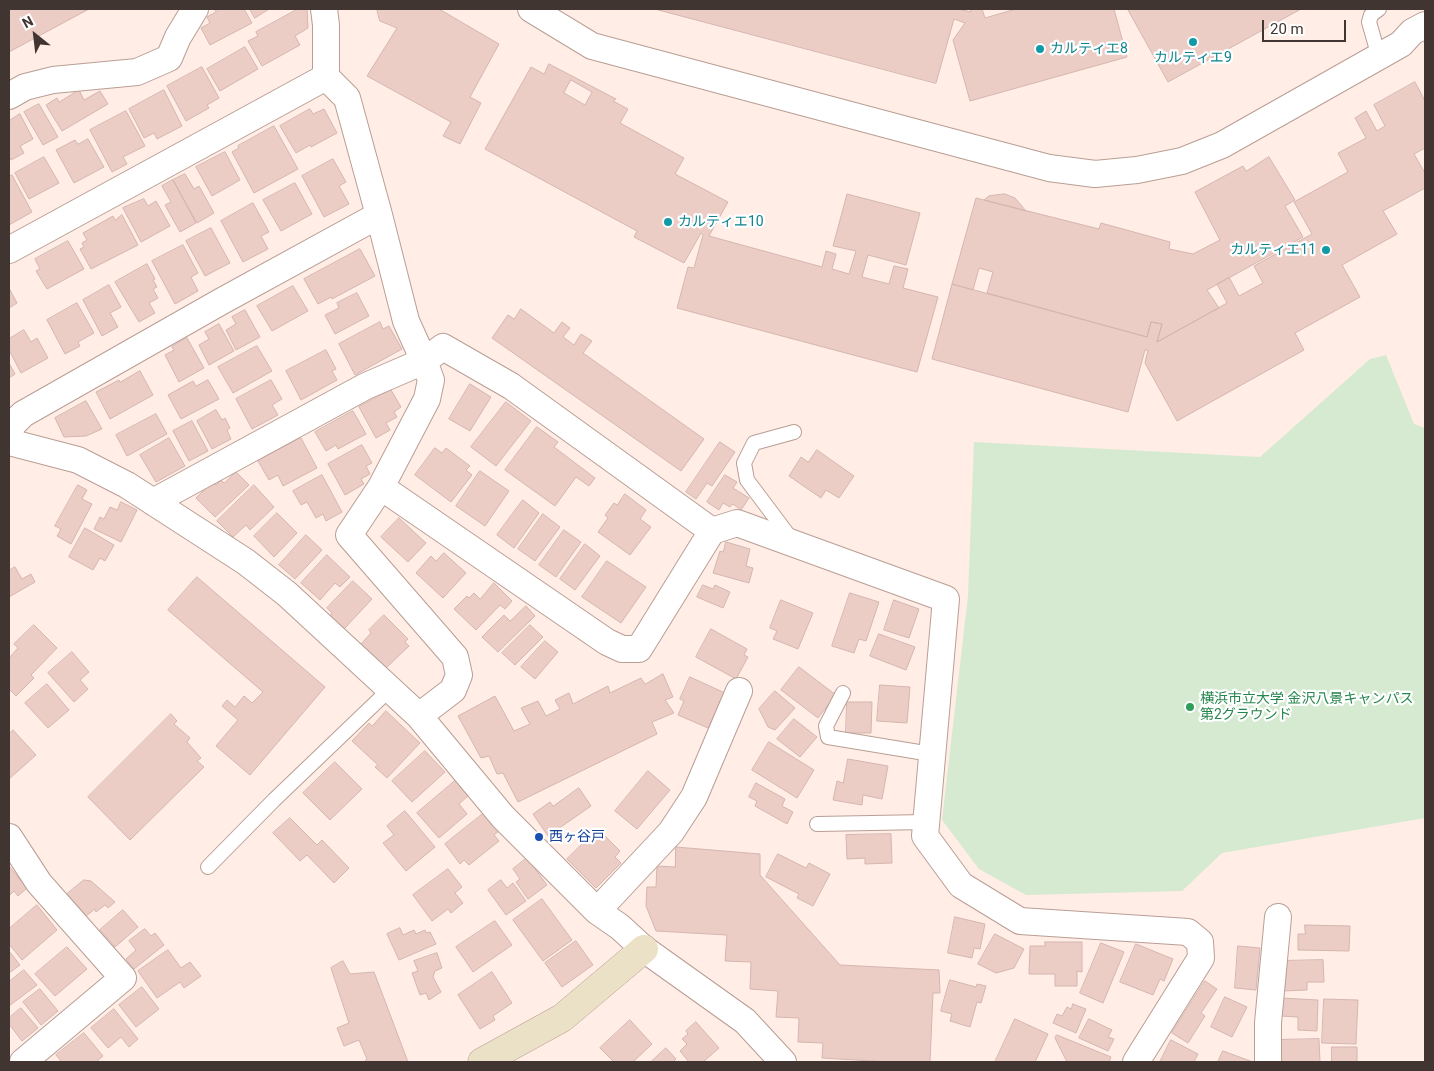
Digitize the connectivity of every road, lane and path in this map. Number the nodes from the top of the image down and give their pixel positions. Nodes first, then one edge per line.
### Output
1 (195, 9) edge
2 (324, 9) edge
3 (1379, 9) edge
4 (542, 12) edge
5 (1425, 25) edge
6 (1379, 57) junction
7 (326, 77) junction
8 (9, 96) edge
9 (379, 215) junction
10 (9, 250) edge
11 (424, 361) junction
12 (794, 432) dead end
13 (9, 434) edge
14 (9, 442) edge
15 (381, 486) junction
16 (153, 502) junction
17 (712, 531) junction
18 (796, 544) junction
19 (390, 689) junction
20 (739, 691) dead end
21 (843, 693) dead end
22 (419, 716) junction
23 (932, 754) junction
24 (926, 822) junction
25 (817, 824) dead end
26 (9, 837) edge
27 (208, 867) dead end
28 (598, 911) junction
29 (1278, 917) dead end
30 (644, 949) junction
31 (9, 1052) edge
32 (18, 1062) edge
33 (23, 1062) edge
34 (482, 1062) edge
35 (783, 1062) edge
36 (1136, 1062) edge
37 (1268, 1062) edge

1 - 8 street
2 - 7 street
3 - 6 lane
4 - 6 street
5 - 6 street
7 - 9 street
7 - 10 street
9 - 11 street
9 - 13 street
11 - 15 street
11 - 16 street
11 - 17 street
12 - 18 lane
14 - 16 street
15 - 17 street
15 - 22 street
16 - 19 street
17 - 18 street
18 - 23 street
19 - 22 street
19 - 27 lane
20 - 28 street
21 - 23 lane
22 - 28 street
23 - 24 street
24 - 25 lane
24 - 36 street
26 - 33 street
28 - 30 street
29 - 37 street
30 - 34 street
30 - 35 street
31 - 32 street

